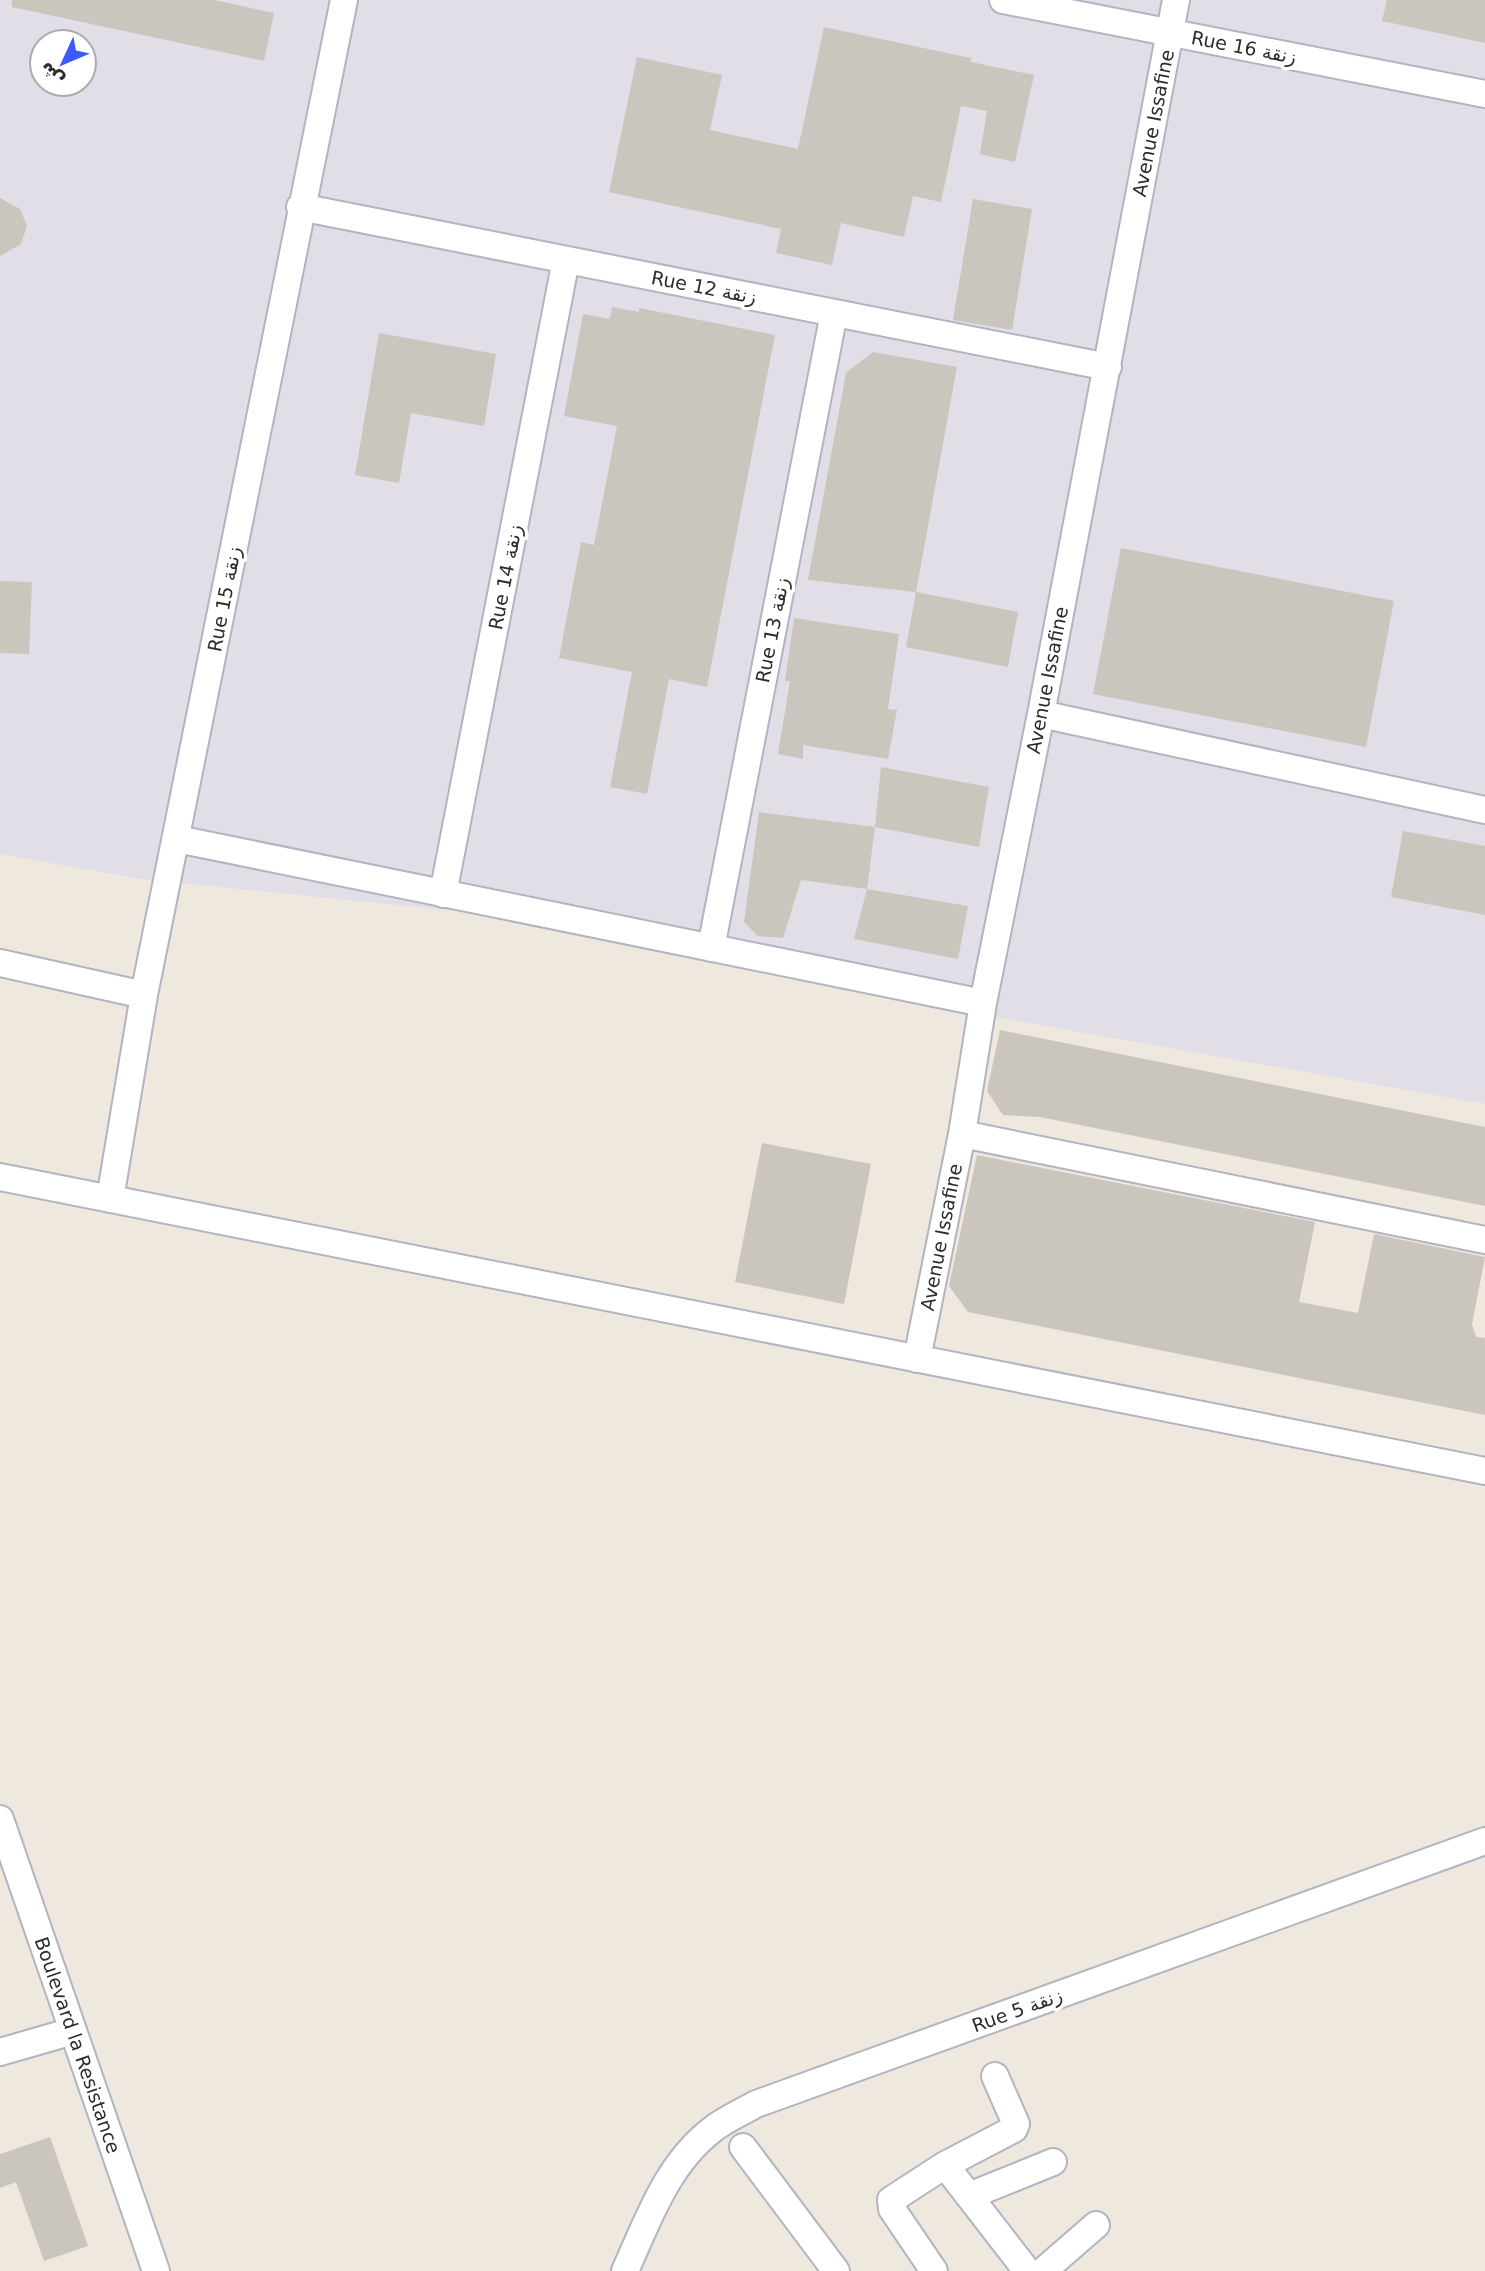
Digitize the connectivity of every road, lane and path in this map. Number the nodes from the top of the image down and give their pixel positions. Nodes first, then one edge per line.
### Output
1 (344, 0) edge
2 (1003, 0) edge
3 (1176, 0) edge
4 (1170, 33) junction
5 (1485, 94) edge
6 (300, 207) junction
7 (566, 260) junction
8 (834, 313) junction
9 (1108, 367) junction
10 (1041, 714) junction
11 (1485, 810) edge
12 (177, 839) junction
13 (443, 894) junction
14 (711, 948) junction
15 (0, 962) edge
16 (144, 995) junction
17 (982, 1003) junction
18 (962, 1134) junction
19 (0, 1177) edge
20 (110, 1199) junction
21 (1485, 1240) edge
22 (917, 1359) junction
23 (1485, 1471) edge
24 (0, 1819) edge
25 (1485, 1841) edge
26 (73, 2031) junction
27 (0, 2052) edge
28 (995, 2076) dead end
29 (743, 2147) dead end
30 (1053, 2162) dead end
31 (945, 2165) junction
32 (969, 2196) junction
33 (1096, 2225) dead end
34 (156, 2271) edge
35 (625, 2271) edge
36 (836, 2271) edge
37 (934, 2271) edge
38 (1027, 2271) edge
39 (1043, 2271) edge

1 - 6 street, Rue 15 زنقة
2 - 4 street, Rue 16 زنقة
3 - 4 street, Avenue Issafine
4 - 5 street, Rue 16 زنقة
4 - 9 street, Avenue Issafine
6 - 7 street, Rue 12 زنقة
6 - 12 street, Rue 15 زنقة
7 - 8 street, Rue 12 زنقة
7 - 13 street, Rue 14 زنقة
8 - 9 street, Rue 12 زنقة
8 - 14 street, Rue 13 زنقة
9 - 10 street, Avenue Issafine
10 - 11 street
10 - 17 street, Avenue Issafine
12 - 13 street
12 - 16 street, Rue 15 زنقة
13 - 14 street
14 - 17 street
15 - 16 street
16 - 20 street, Rue 15 زنقة
17 - 18 street, Avenue Issafine
18 - 21 street
18 - 22 street, Avenue Issafine
19 - 20 street
20 - 22 street
22 - 23 street
24 - 26 street, Boulevard la Resistance
25 - 35 street, Rue 5 زنقة
26 - 27 street
26 - 34 street, Boulevard la Resistance
28 - 31 street
29 - 36 street
30 - 32 street
31 - 32 street
31 - 37 street
32 - 38 street
33 - 39 street

